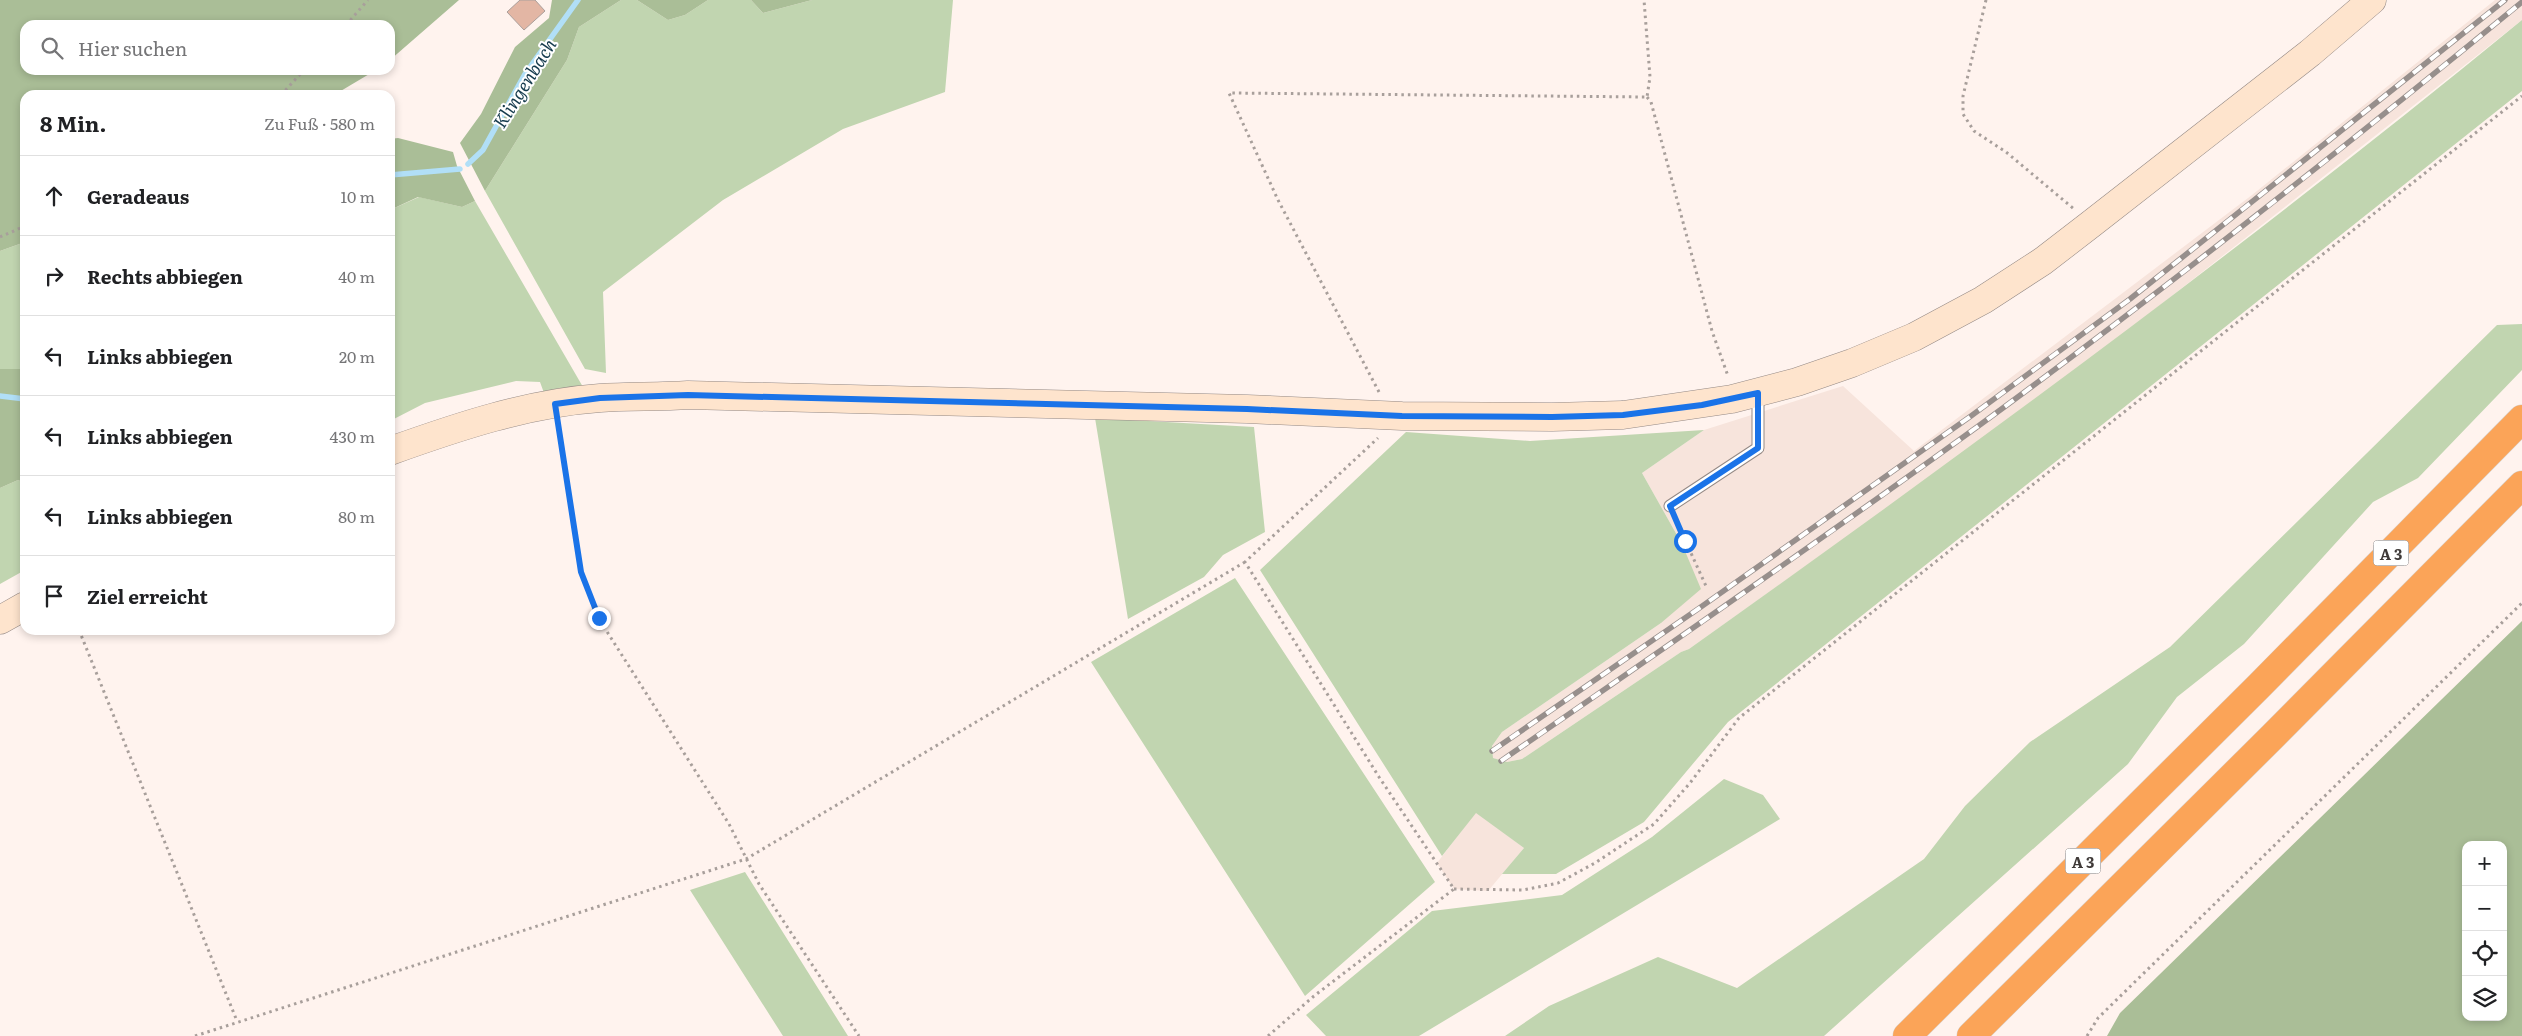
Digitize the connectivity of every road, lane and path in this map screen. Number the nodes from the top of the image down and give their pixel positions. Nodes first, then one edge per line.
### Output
1 (368, 0) edge
2 (1644, 0) edge
3 (1986, 0) edge
4 (2372, 0) edge
5 (350, 20) edge
6 (299, 75) edge
7 (286, 90) edge
8 (2522, 96) edge
9 (1647, 97) junction
10 (2091, 224) junction
11 (20, 228) edge
12 (0, 236) edge
13 (1745, 396) junction
14 (555, 404) junction
15 (1396, 415) junction
16 (2522, 420) edge
17 (395, 449) edge
18 (2522, 485) edge
19 (1670, 506) joint
20 (1245, 562) junction
21 (1706, 586) dead end
22 (2522, 603) edge
23 (20, 609) edge
24 (0, 620) edge
25 (81, 635) edge
26 (746, 860) junction
27 (1454, 889) junction
28 (2025, 982) junction
29 (237, 1021) junction
30 (195, 1036) edge
31 (859, 1036) edge
32 (1268, 1036) edge
33 (1907, 1036) edge
34 (1971, 1036) edge
35 (1986, 1036) edge
36 (2087, 1036) edge

1 - 5 path
2 - 9 path
3 - 10 path
4 - 10 main road
6 - 7 path
8 - 27 path
9 - 13 path
9 - 15 path
10 - 13 main road
11 - 12 path
13 - 15 main road
13 - 19 lane
14 - 15 main road
14 - 17 main road
14 - 26 path
15 - 20 path
16 - 33 highway, A 3
18 - 28 highway, A 3
19 - 21 path
20 - 26 path
20 - 27 path
22 - 36 path
23 - 24 main road
25 - 29 path
26 - 29 path
26 - 31 path
27 - 32 path
28 - 34 highway, A 3
28 - 35 highway
29 - 30 path

